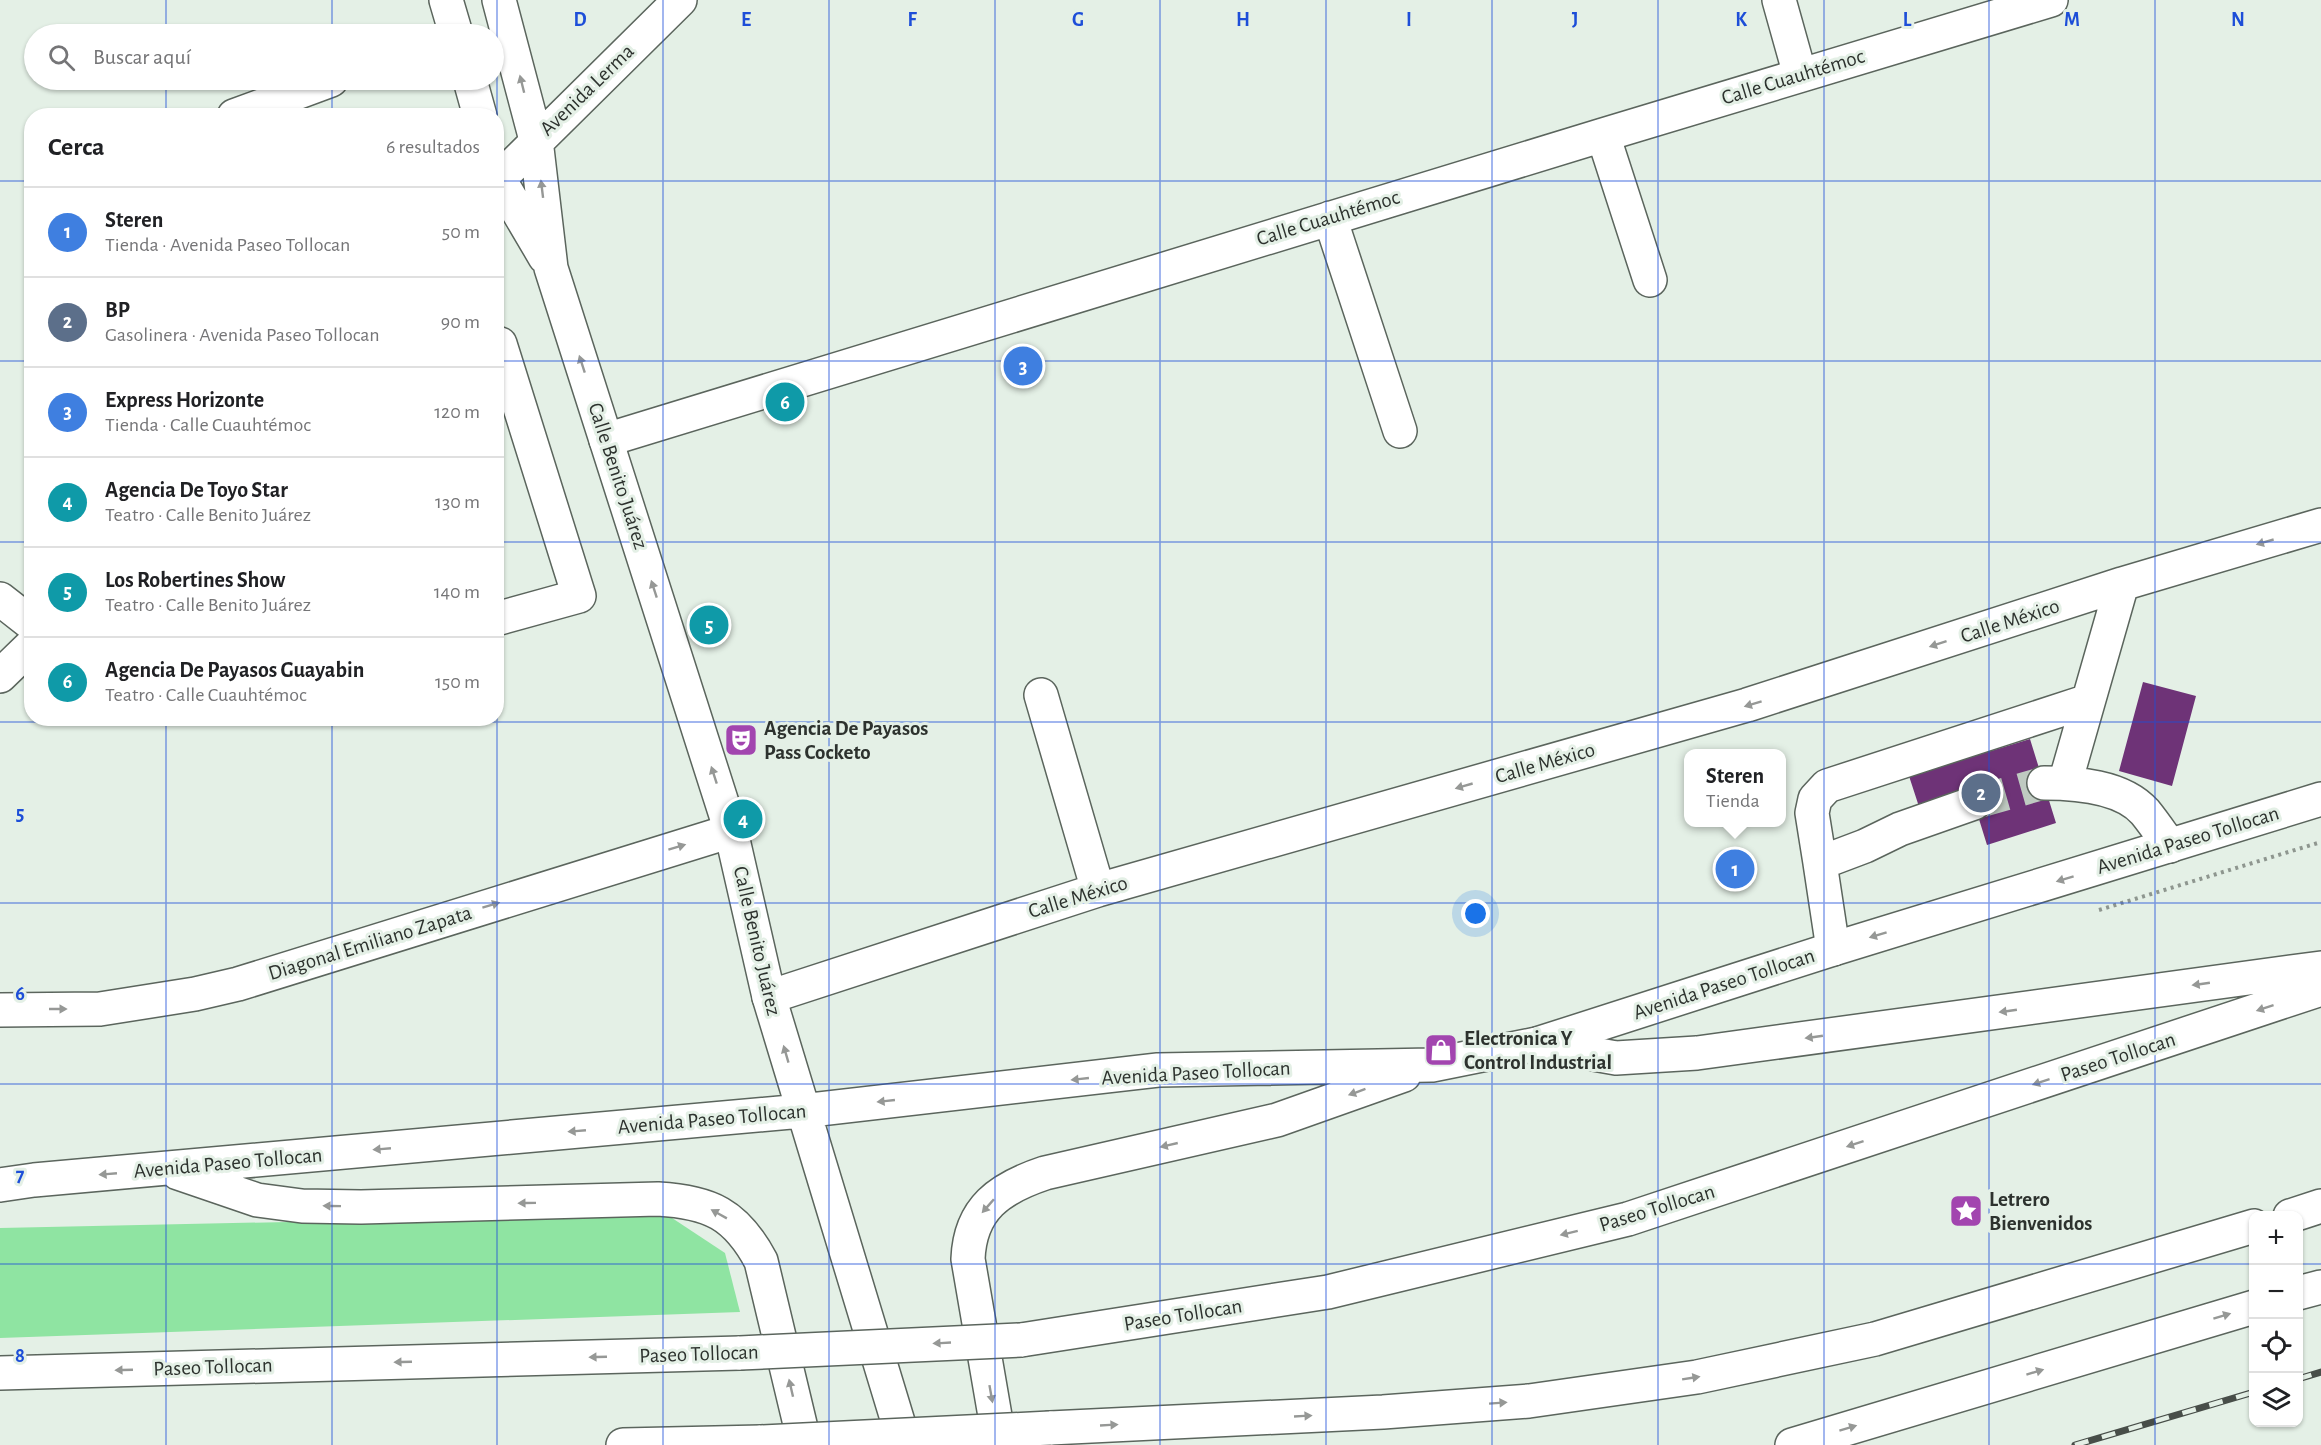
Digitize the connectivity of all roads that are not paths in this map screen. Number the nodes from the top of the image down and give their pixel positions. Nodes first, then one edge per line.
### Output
1 (446, 0) edge
2 (499, 0) edge
3 (680, 0) edge
4 (1779, 0) edge
5 (2051, 0) edge
6 (451, 24) edge
7 (1800, 75) junction
8 (304, 90) edge
9 (473, 90) edge
10 (256, 108) edge
11 (478, 108) edge
12 (1603, 135) junction
13 (536, 140) junction
14 (504, 170) edge
15 (504, 189) edge
16 (1330, 218) junction
17 (551, 268) junction
18 (1650, 280) dead end
19 (504, 357) edge
20 (1400, 431) dead end
21 (606, 440) junction
22 (2321, 525) edge
23 (2122, 584) junction
24 (0, 599) edge
25 (504, 617) edge
26 (24, 618) edge
27 (24, 653) edge
28 (0, 676) edge
29 (1041, 695) dead end
30 (2088, 701) junction
31 (2321, 799) edge
32 (1974, 803) tunnel mouth
33 (731, 831) junction
34 (2170, 846) junction
35 (1820, 863) junction
36 (1098, 890) junction
37 (1833, 949) junction
38 (2321, 968) edge
39 (2321, 990) edge
40 (769, 997) junction
41 (0, 1010) edge
42 (1537, 1044) junction
43 (1432, 1065) junction
44 (802, 1111) junction
45 (166, 1169) junction
46 (0, 1185) edge
47 (2321, 1206) edge
48 (2303, 1211) edge
49 (2249, 1227) edge
50 (2321, 1287) edge
51 (2303, 1292) edge
52 (2249, 1308) edge
53 (0, 1373) edge
54 (623, 1445) edge
55 (805, 1445) edge
56 (906, 1445) edge
57 (1000, 1445) edge
58 (1792, 1445) edge

1 - 6 main road
13 -> 2 main road, Calle Benito Juárez
3 - 13 main road, Avenida Lerma
4 - 7 main road
5 - 7 main road, Calle Cuauhtémoc
7 - 12 main road, Calle Cuauhtémoc
8 - 10 main road
9 - 11 main road
12 - 16 main road, Calle Cuauhtémoc
12 - 18 main road
13 - 14 main road, Avenida Lerma
17 -> 13 main road, Calle Benito Juárez
15 - 17 main road, Calle Benito Juárez
16 - 20 main road
16 - 21 main road, Calle Cuauhtémoc
21 -> 17 main road, Calle Benito Juárez
19 - 25 main road
33 -> 21 main road, Calle Benito Juárez
22 -> 23 main road, Calle México
23 - 30 main road
23 -> 36 main road, Calle México
24 - 26 main road
27 - 28 main road
29 - 36 main road
30 - 34 main road
30 - 35 main road
31 - 34 main road, Avenida Paseo Tollocan
32 - 35 main road
33 - 40 main road, Calle Benito Juárez
41 -> 33 main road, Diagonal Emiliano Zapata
34 -> 37 main road, Avenida Paseo Tollocan
35 - 37 main road
36 - 40 main road, Calle México
37 - 42 main road, Avenida Paseo Tollocan
38 -> 42 main road
39 -> 53 main road, Paseo Tollocan, bridge
44 -> 40 main road, Calle Benito Juárez
42 - 43 main road, Avenida Paseo Tollocan
43 -> 44 main road, Avenida Paseo Tollocan
43 -> 57 main road
44 -> 45 main road, Avenida Paseo Tollocan
44 - 56 main road, Calle Benito Juárez
45 -> 46 main road, Avenida Paseo Tollocan
55 -> 45 main road
47 - 48 main road
54 -> 49 main road, bridge
50 - 51 main road
58 -> 52 main road

